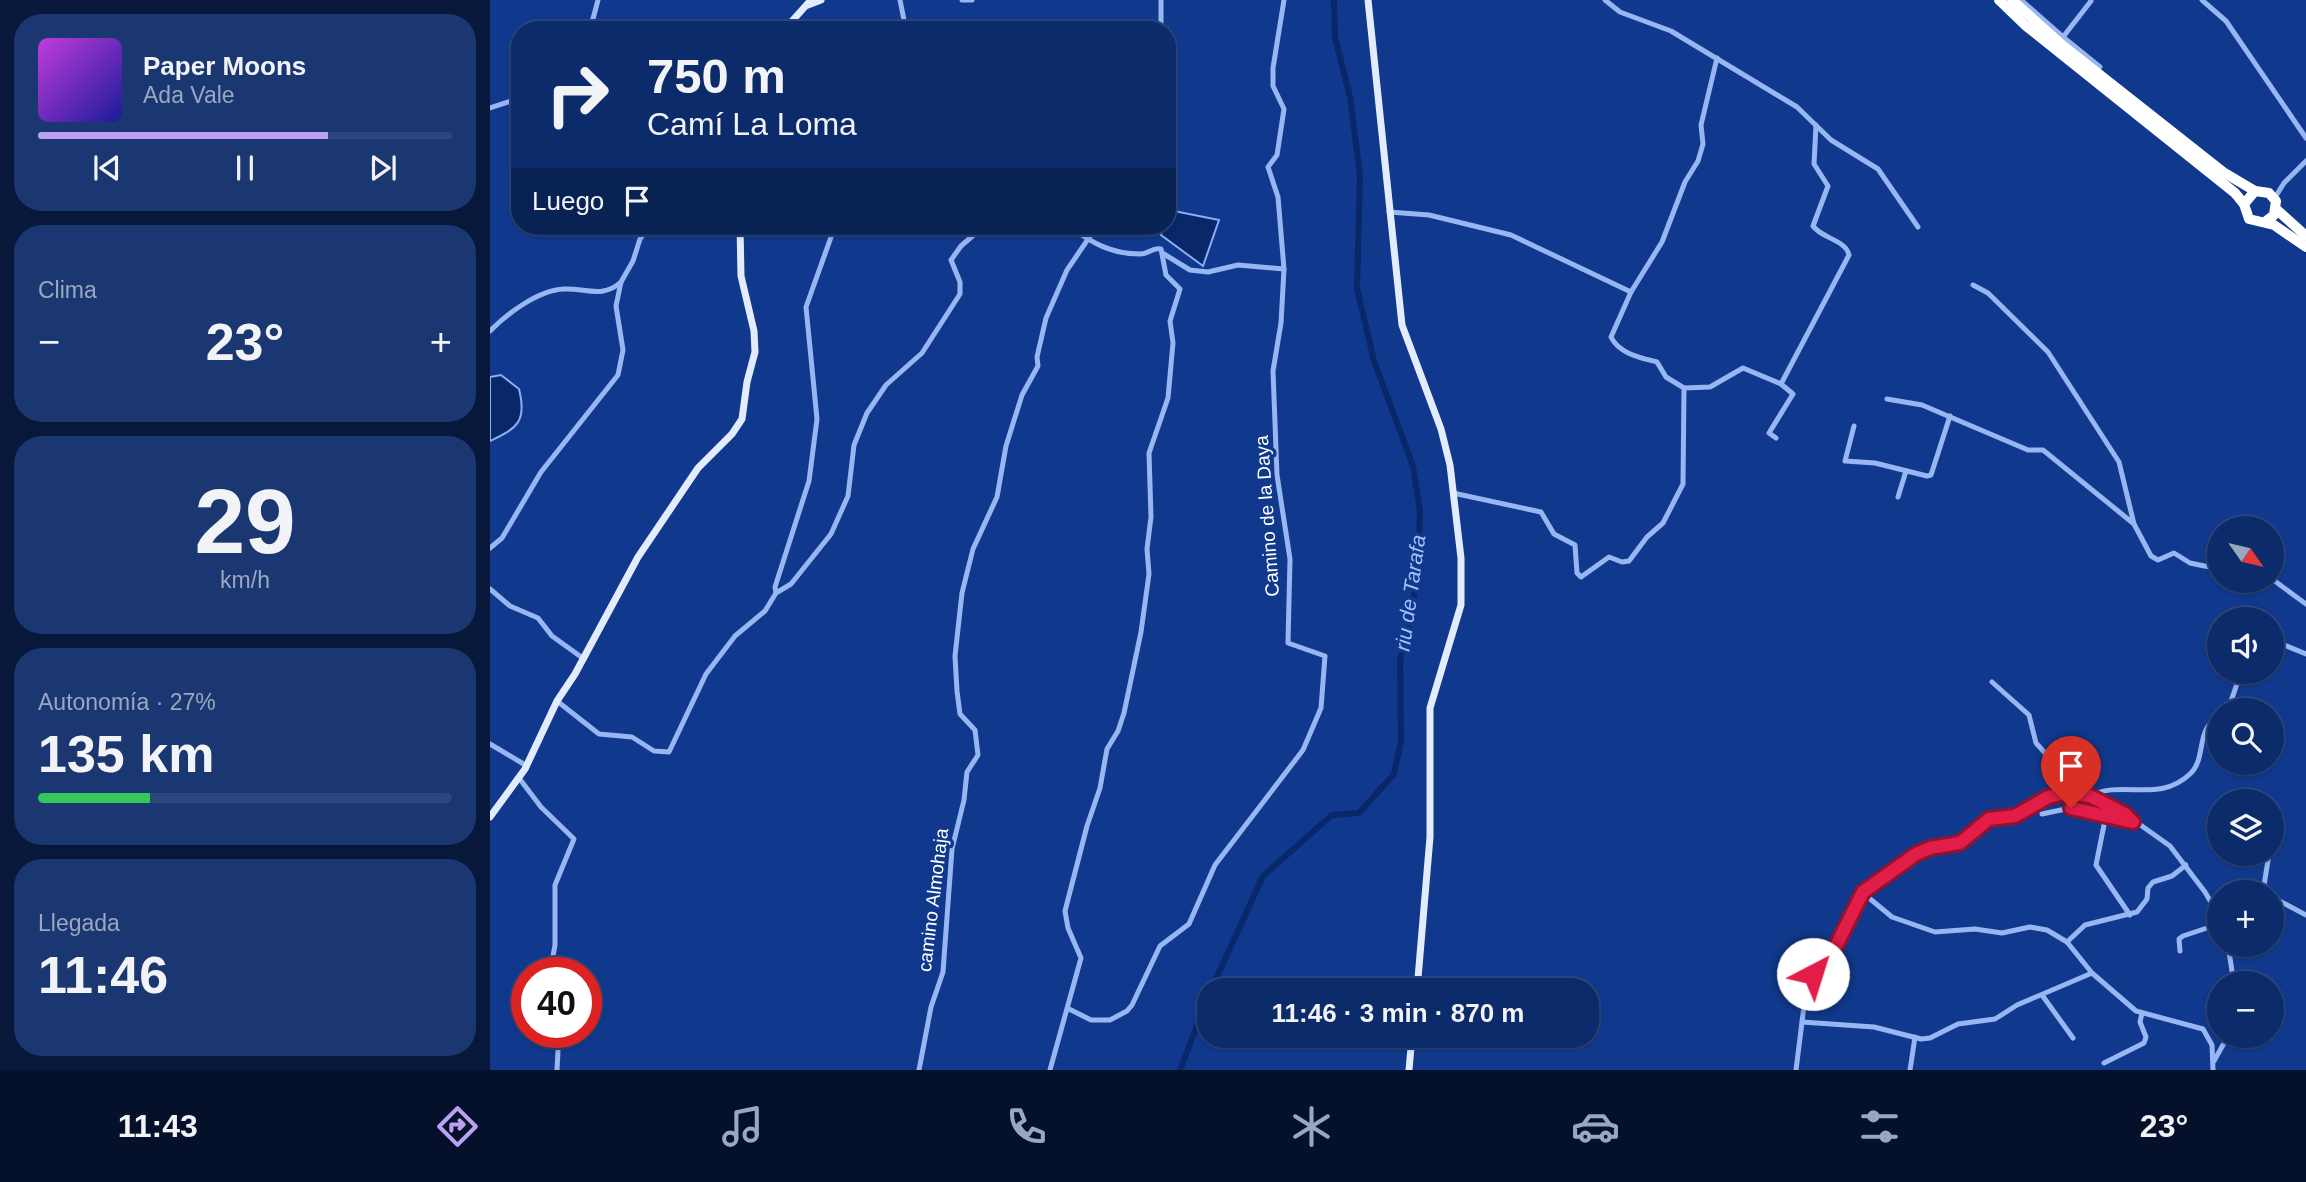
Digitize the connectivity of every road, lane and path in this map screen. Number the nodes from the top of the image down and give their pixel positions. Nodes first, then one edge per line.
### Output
1 (598, 0) edge
2 (811, 0) edge
3 (821, 0) edge
4 (900, 0) edge
5 (962, 0) edge
6 (972, 0) edge
7 (1161, 0) edge
8 (1284, 0) edge
9 (1367, 0) edge
10 (1605, 0) edge
11 (1999, 0) edge
12 (2012, 0) edge
13 (2021, 0) edge
14 (2202, 0) edge
15 (2091, 1) edge
16 (801, 8) junction
17 (592, 21) edge
18 (791, 21) edge
19 (904, 21) edge
20 (1161, 21) edge
21 (2063, 37) junction
22 (1717, 58) junction
23 (2100, 67) dead end
24 (511, 102) edge
25 (490, 108) edge
26 (1816, 125) junction
27 (2306, 138) edge
28 (2306, 161) edge
29 (2284, 183) junction
30 (2260, 191) junction
31 (2244, 204) junction
32 (2275, 204) junction
33 (1389, 212) junction
34 (2265, 222) junction
35 (1918, 227) dead end
36 (643, 235) edge
37 (740, 235) edge
38 (833, 235) edge
39 (975, 235) edge
40 (1081, 235) edge
41 (1091, 235) edge
42 (1088, 240) junction
43 (2306, 243) edge
44 (1164, 254) junction
45 (1284, 269) junction
46 (621, 282) junction
47 (1973, 285) dead end
48 (1631, 292) junction
49 (490, 331) edge
50 (1781, 384) junction
51 (1684, 388) junction
52 (1887, 399) dead end
53 (1950, 415) junction
54 (1854, 426) dead end
55 (1776, 438) dead end
56 (1906, 471) junction
57 (1452, 492) junction
58 (1898, 497) dead end
59 (2134, 524) junction
60 (490, 548) edge
61 (2207, 567) edge
62 (2284, 588) edge
63 (490, 589) edge
64 (776, 593) junction
65 (2306, 604) edge
66 (2284, 645) edge
67 (2306, 654) edge
68 (583, 659) junction
69 (1992, 682) dead end
70 (557, 701) junction
71 (2207, 727) edge
72 (490, 744) edge
73 (527, 766) junction
74 (519, 778) junction
75 (2070, 794) junction
76 (2090, 796) junction
77 (2042, 814) dead end
78 (490, 817) edge
79 (2106, 818) junction
80 (2133, 822) junction
81 (2186, 865) junction
82 (1863, 892) junction
83 (2207, 897) edge
84 (2284, 903) edge
85 (2130, 915) junction
86 (2306, 915) edge
87 (2207, 928) edge
88 (2067, 942) junction
89 (2180, 951) dead end
90 (553, 957) edge
91 (2092, 973) junction
92 (1418, 978) edge
93 (2042, 995) junction
94 (1069, 1009) junction
95 (2142, 1013) junction
96 (1802, 1022) junction
97 (1915, 1037) junction
98 (2073, 1038) dead end
99 (558, 1048) edge
100 (1411, 1048) edge
101 (2221, 1048) edge
102 (2214, 1061) junction
103 (2104, 1063) dead end
104 (557, 1070) edge
105 (919, 1070) edge
106 (1050, 1070) edge
107 (1409, 1070) edge
108 (1796, 1070) edge
109 (1910, 1070) edge
110 (2213, 1070) edge

1 - 17 street
2 - 16 main road
3 - 16 main road
4 - 19 street
5 - 6 street
7 - 20 street
8 - 45 street, Camino de la Daya
9 - 33 main road
10 - 22 street
11 - 31 highway
12 - 30 highway
13 - 21 street
14 - 27 street
15 - 21 street
16 - 18 main road
21 - 23 street
22 - 26 street
22 - 48 street
24 - 25 street
26 - 35 street
26 - 50 street
28 - 29 street
29 - 30 street
29 - 32 street
30 - 31 highway
30 - 32 highway
31 - 34 highway
32 - 34 highway
32 - 43 highway
33 - 48 street
33 - 57 main road
34 - 43 highway
36 - 46 street
37 - 68 main road
38 - 64 street
39 - 64 street
40 - 42 street
41 - 42 street, camino Almohaja
42 - 44 street
42 - 105 street, camino Almohaja
44 - 45 street
44 - 94 street
45 - 94 street, Camino de la Daya
46 - 49 street
46 - 60 street
47 - 59 street
48 - 51 street
50 - 51 street
50 - 55 street
51 - 57 street
52 - 53 street
53 - 56 street
53 - 59 street
54 - 56 street
56 - 58 street
57 - 92 main road
59 - 61 street
62 - 65 street
63 - 68 street
64 - 70 street
66 - 67 street
68 - 70 main road
69 - 75 street
70 - 73 main road
71 - 76 street
72 - 73 street
73 - 74 main road
74 - 78 main road
74 - 90 street
75 - 76 street
75 - 82 street
76 - 80 street
77 - 79 street
79 - 80 street
79 - 85 street
80 - 81 street
81 - 83 street
81 - 85 street
82 - 88 street
82 - 96 street
84 - 86 street
85 - 88 street
87 - 89 street
88 - 91 street
91 - 93 street
91 - 95 street
93 - 97 street
93 - 98 street
94 - 106 street
95 - 102 street
95 - 103 street
96 - 97 street
96 - 108 street
97 - 109 street
99 - 104 street
100 - 107 main road
101 - 102 street
102 - 110 street

